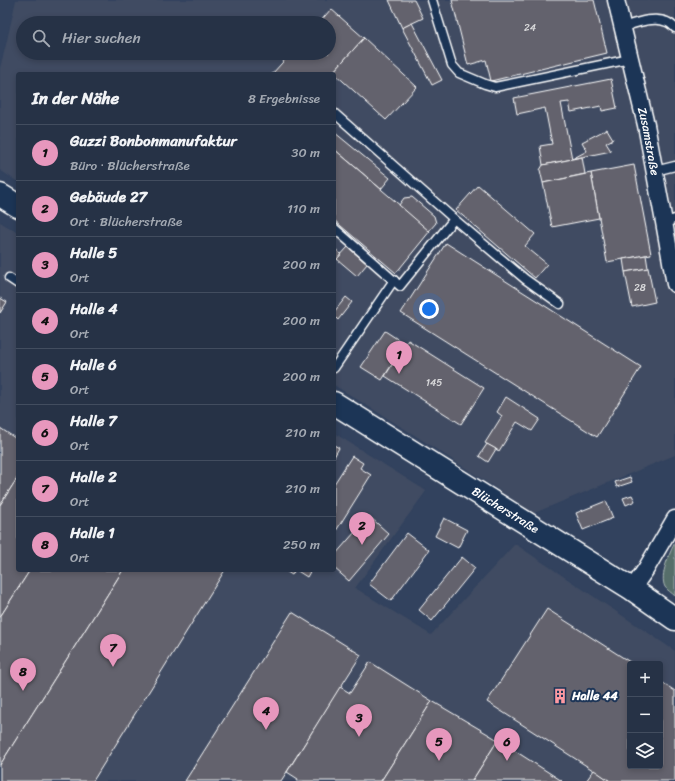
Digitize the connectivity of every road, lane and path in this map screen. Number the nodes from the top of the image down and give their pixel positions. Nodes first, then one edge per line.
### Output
1 (432, 0) edge
2 (616, 0) edge
3 (623, 27) junction
4 (675, 28) edge
5 (630, 59) junction
6 (336, 115) edge
7 (675, 166) edge
8 (655, 171) junction
9 (0, 195) edge
10 (16, 205) edge
11 (454, 219) junction
12 (670, 220) edge
13 (336, 230) edge
14 (9, 278) dead end
15 (394, 280) junction
16 (16, 283) edge
17 (675, 284) edge
18 (560, 304) dead end
19 (336, 365) edge
20 (336, 404) edge
21 (675, 519) edge
22 (632, 589) junction
23 (675, 619) edge

1 - 5 lane
2 - 3 street, Zusamstraße
3 - 4 lane
3 - 5 street, Zusamstraße
5 - 8 street, Zusamstraße
6 - 11 lane
7 - 8 lane
8 - 12 street, Zusamstraße
9 - 10 main road
11 - 15 lane
11 - 18 lane
12 - 17 street, Zusamstraße
13 - 15 lane
14 - 16 lane
15 - 19 lane
20 - 22 main road, Blücherstraße
21 - 22 street
22 - 23 main road, Blücherstraße

